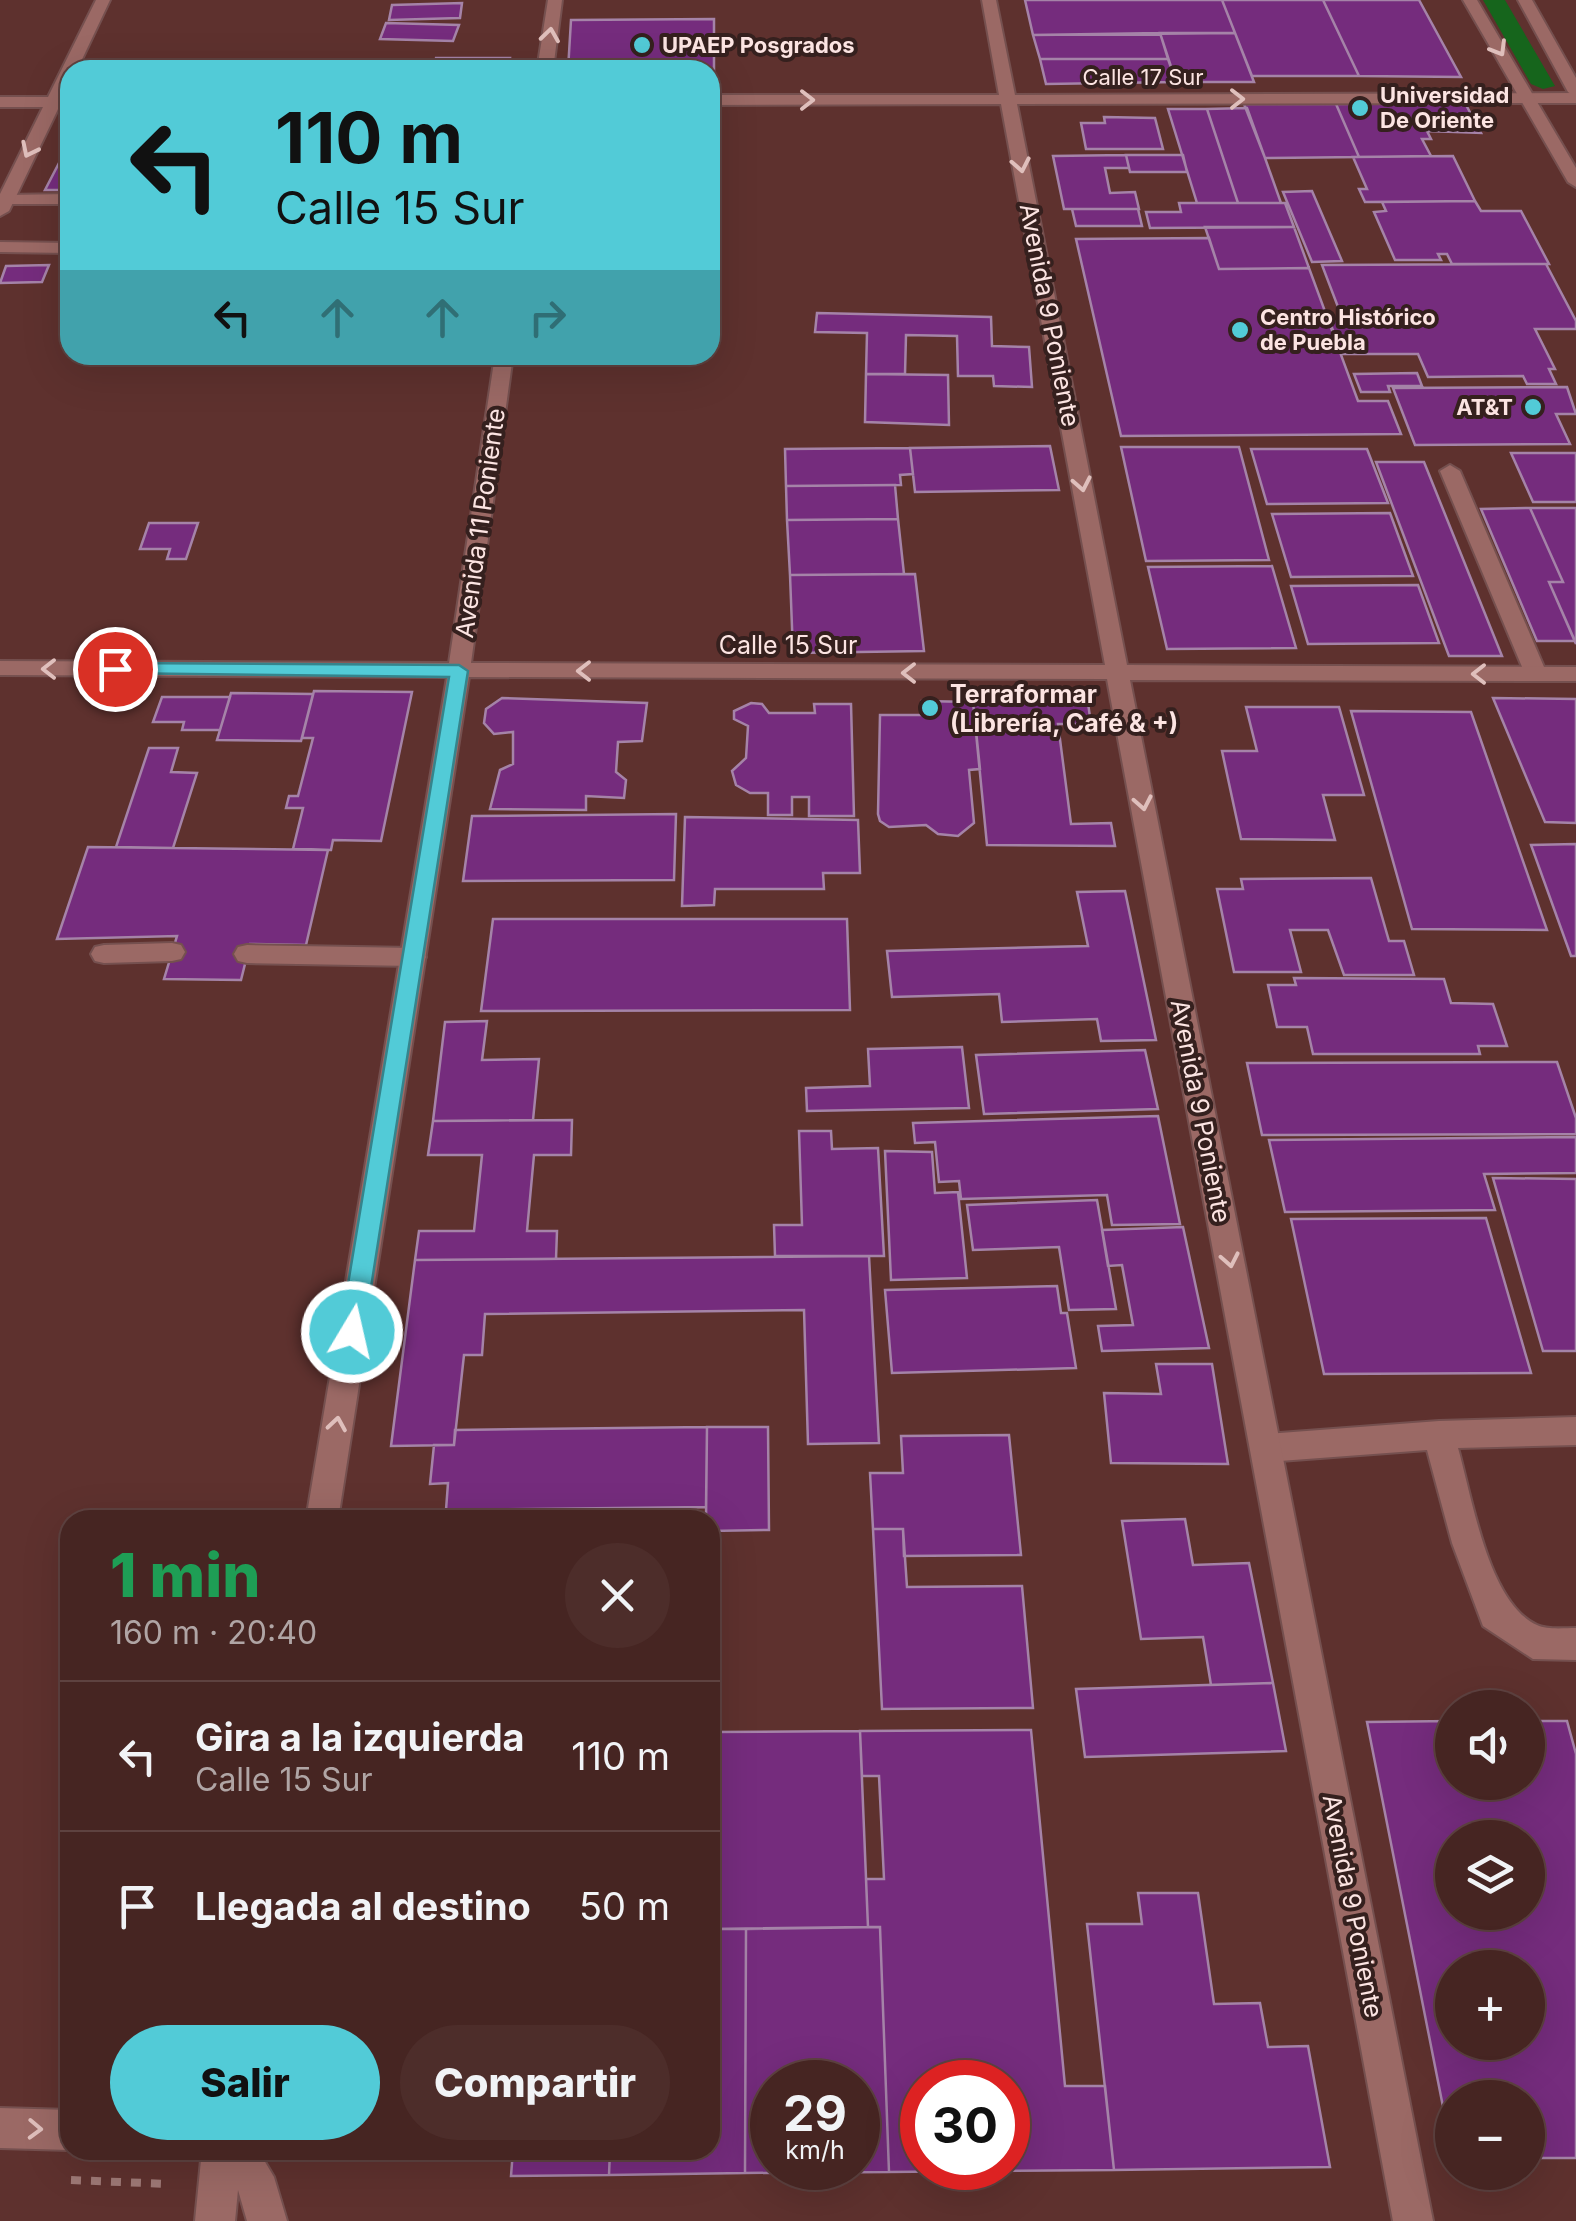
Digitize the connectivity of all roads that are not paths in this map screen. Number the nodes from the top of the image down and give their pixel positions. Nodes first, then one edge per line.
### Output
1 (103, 0) edge
2 (554, 0) edge
3 (990, 0) edge
4 (1470, 0) edge
5 (1525, 0) edge
6 (78, 60) edge
7 (546, 60) edge
8 (1576, 96) edge
9 (1529, 99) junction
10 (720, 100) edge
11 (1008, 100) junction
12 (0, 102) edge
13 (60, 102) edge
14 (60, 104) edge
15 (1576, 182) edge
16 (60, 200) edge
17 (3, 205) edge
18 (0, 247) edge
19 (60, 248) edge
20 (503, 365) edge
21 (1450, 471) dead end
22 (0, 668) edge
23 (459, 671) junction
24 (1118, 674) junction
25 (1536, 674) junction
26 (1576, 674) edge
27 (172, 952) dead end
28 (104, 954) dead end
29 (247, 954) dead end
30 (412, 958) junction
31 (1576, 1431) edge
32 (1439, 1435) junction
33 (1266, 1448) junction
34 (324, 1510) edge
35 (1576, 1644) edge
36 (0, 2128) edge
37 (60, 2130) edge
38 (223, 2177) edge
39 (267, 2221) edge
40 (1413, 2221) edge

1 - 6 street
7 -> 2 street
3 - 11 street, Avenida 9 Poniente
4 -> 9 street
5 - 8 street
8 - 9 street, Calle 17 Sur
11 -> 9 street, Calle 17 Sur
9 - 15 street
10 -> 11 street, Calle 17 Sur
11 -> 24 street, Avenida 9 Poniente
12 - 13 street
14 -> 17 street
16 - 17 street
18 - 19 street
20 - 23 street, Avenida 11 Poniente
21 - 25 street
23 -> 22 street, Calle 15 Sur
24 -> 23 street, Calle 15 Sur
23 - 30 street, Avenida 11 Poniente
25 -> 24 street, Calle 15 Sur
24 -> 33 street, Avenida 9 Poniente
25 - 26 street, Calle 15 Sur
27 - 28 street
29 - 30 street
34 -> 30 street, Avenida 11 Poniente
31 - 32 street
32 - 33 street
32 - 35 street
33 - 40 street, Avenida 9 Poniente
36 -> 37 street
38 - 39 street

